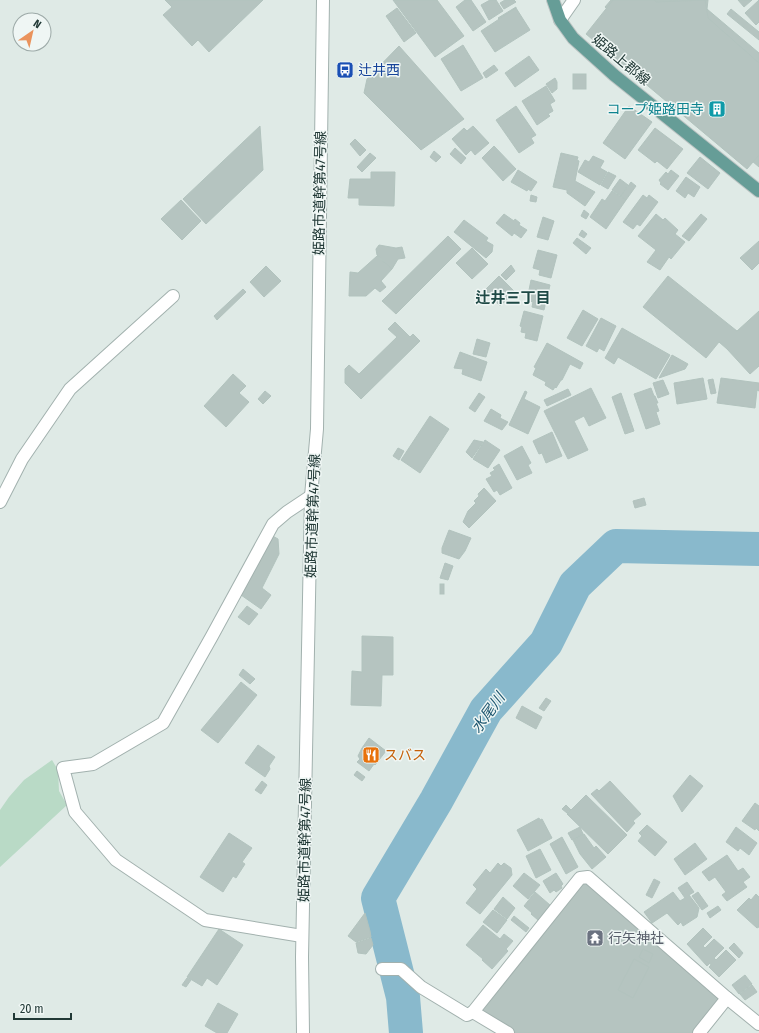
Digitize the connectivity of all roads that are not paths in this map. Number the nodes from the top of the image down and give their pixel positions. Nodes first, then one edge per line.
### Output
1 (323, 0) edge
2 (553, 0) edge
3 (574, 0) edge
4 (560, 20) junction
5 (759, 191) edge
6 (173, 296) dead end
7 (312, 496) junction
8 (0, 502) edge
9 (302, 936) junction
10 (383, 969) dead end
11 (727, 998) junction
12 (473, 1012) junction
13 (759, 1024) edge
14 (304, 1033) edge
15 (508, 1033) edge
16 (699, 1033) edge

1 - 7 street, 姫路市道幹第47号線
2 - 4 main road, 姫路上郡線
3 - 4 street
4 - 5 main road, 姫路上郡線
6 - 8 street
7 - 9 street, 姫路市道幹第47号線
7 - 9 street
9 - 14 street, 姫路市道幹第47号線
10 - 12 street
11 - 12 street
11 - 13 street
11 - 16 street
12 - 15 street

